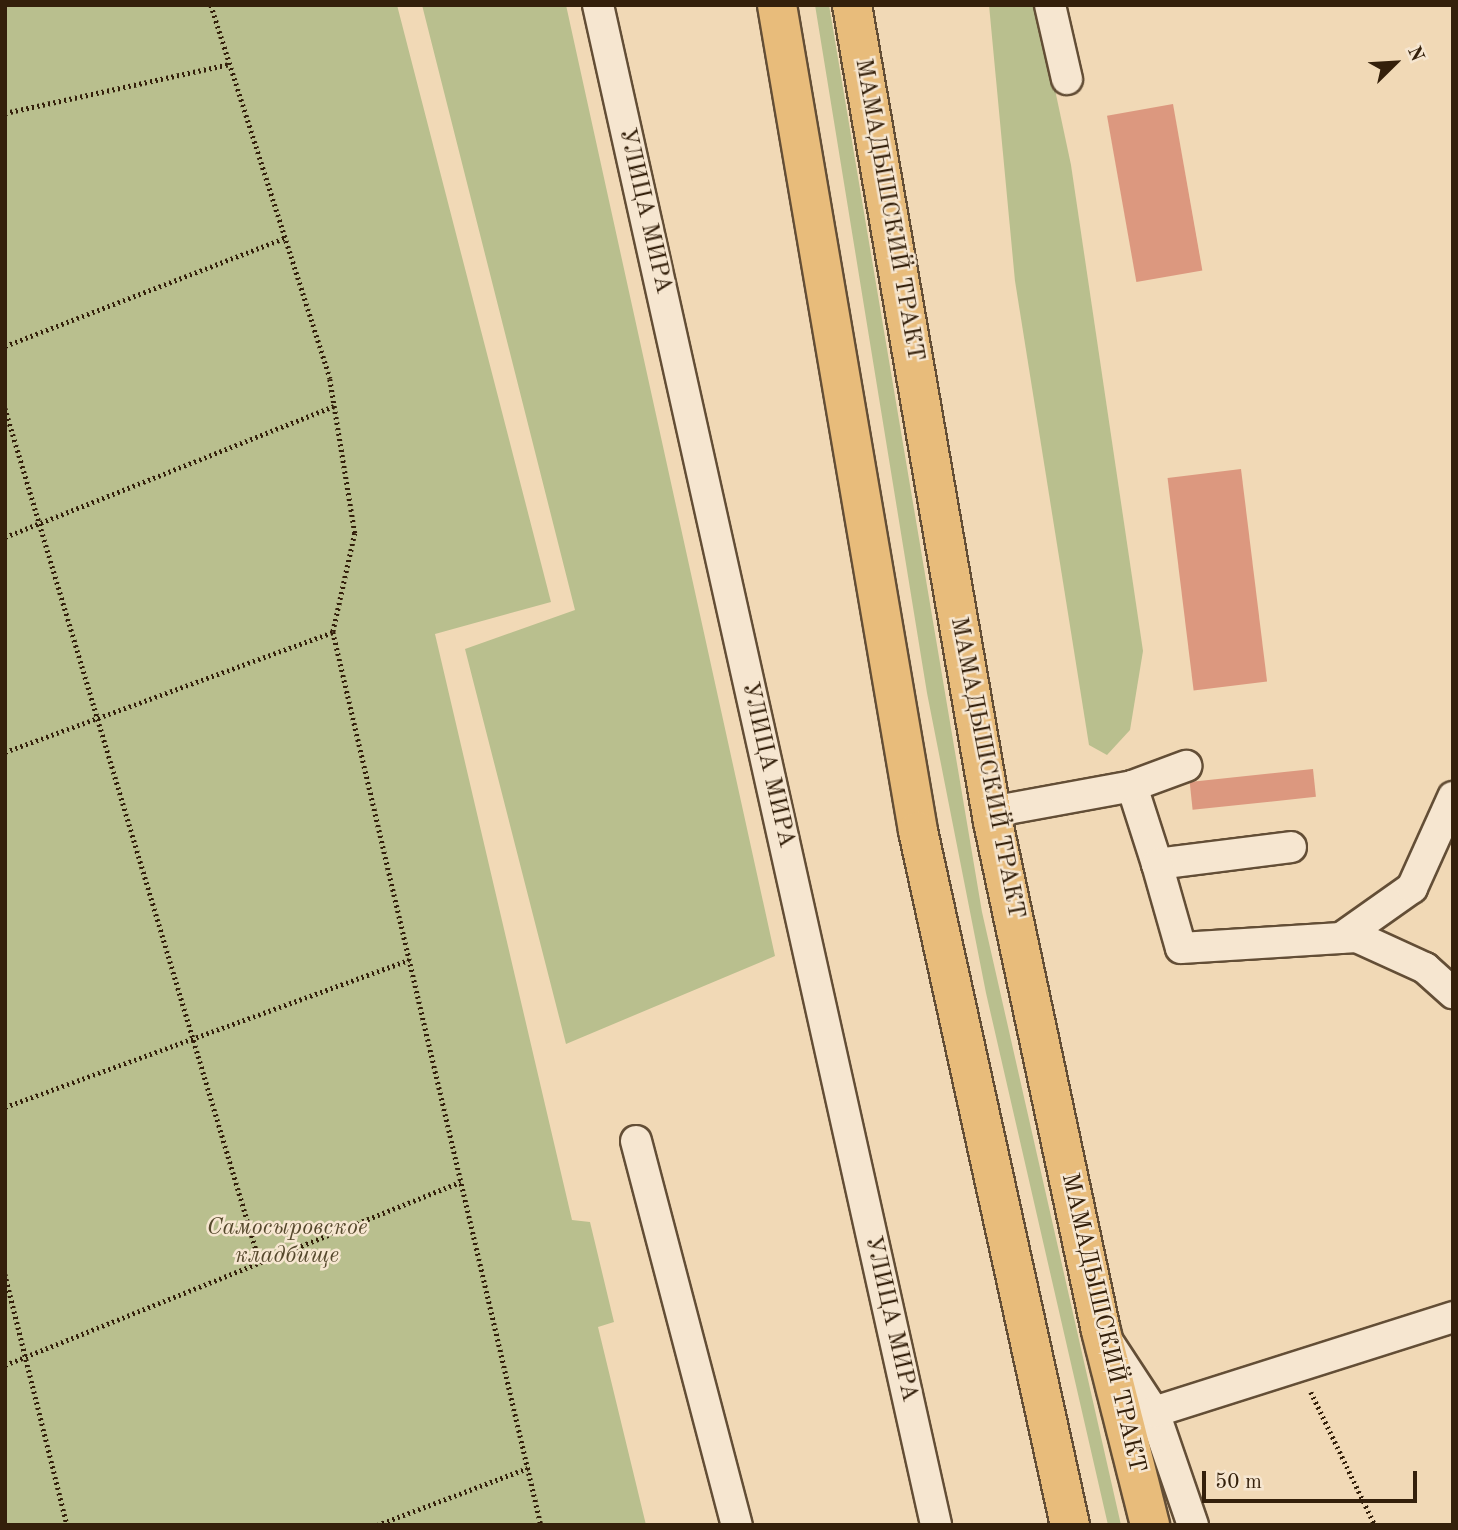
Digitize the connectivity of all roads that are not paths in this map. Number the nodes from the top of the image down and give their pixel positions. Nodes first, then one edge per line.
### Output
1 (598, 5) edge
2 (777, 5) edge
3 (852, 5) edge
4 (1049, 5) edge
5 (1067, 79) dead end
6 (1186, 766) dead end
7 (1132, 786) junction
8 (1453, 797) edge
9 (991, 812) junction
10 (1292, 847) dead end
11 (1157, 864) junction
12 (1341, 938) junction
13 (1453, 993) edge
14 (636, 1141) dead end
15 (1453, 1317) edge
16 (1101, 1331) junction
17 (1154, 1412) junction
18 (737, 1525) edge
19 (936, 1525) edge
20 (1070, 1525) edge
21 (1150, 1525) edge
22 (1193, 1525) edge

1 - 19 street, УЛИЦА МИРА
2 - 20 main road
3 - 9 main road, МАМАДЫШСКИЙ ТРАКТ
4 - 5 street
6 - 7 street
7 - 9 street
7 - 11 street
8 - 12 street
9 - 16 main road, МАМАДЫШСКИЙ ТРАКТ
10 - 11 street
11 - 12 street
12 - 13 street
14 - 18 street
15 - 17 street
16 - 17 street
16 - 21 main road, МАМАДЫШСКИЙ ТРАКТ
17 - 22 street

